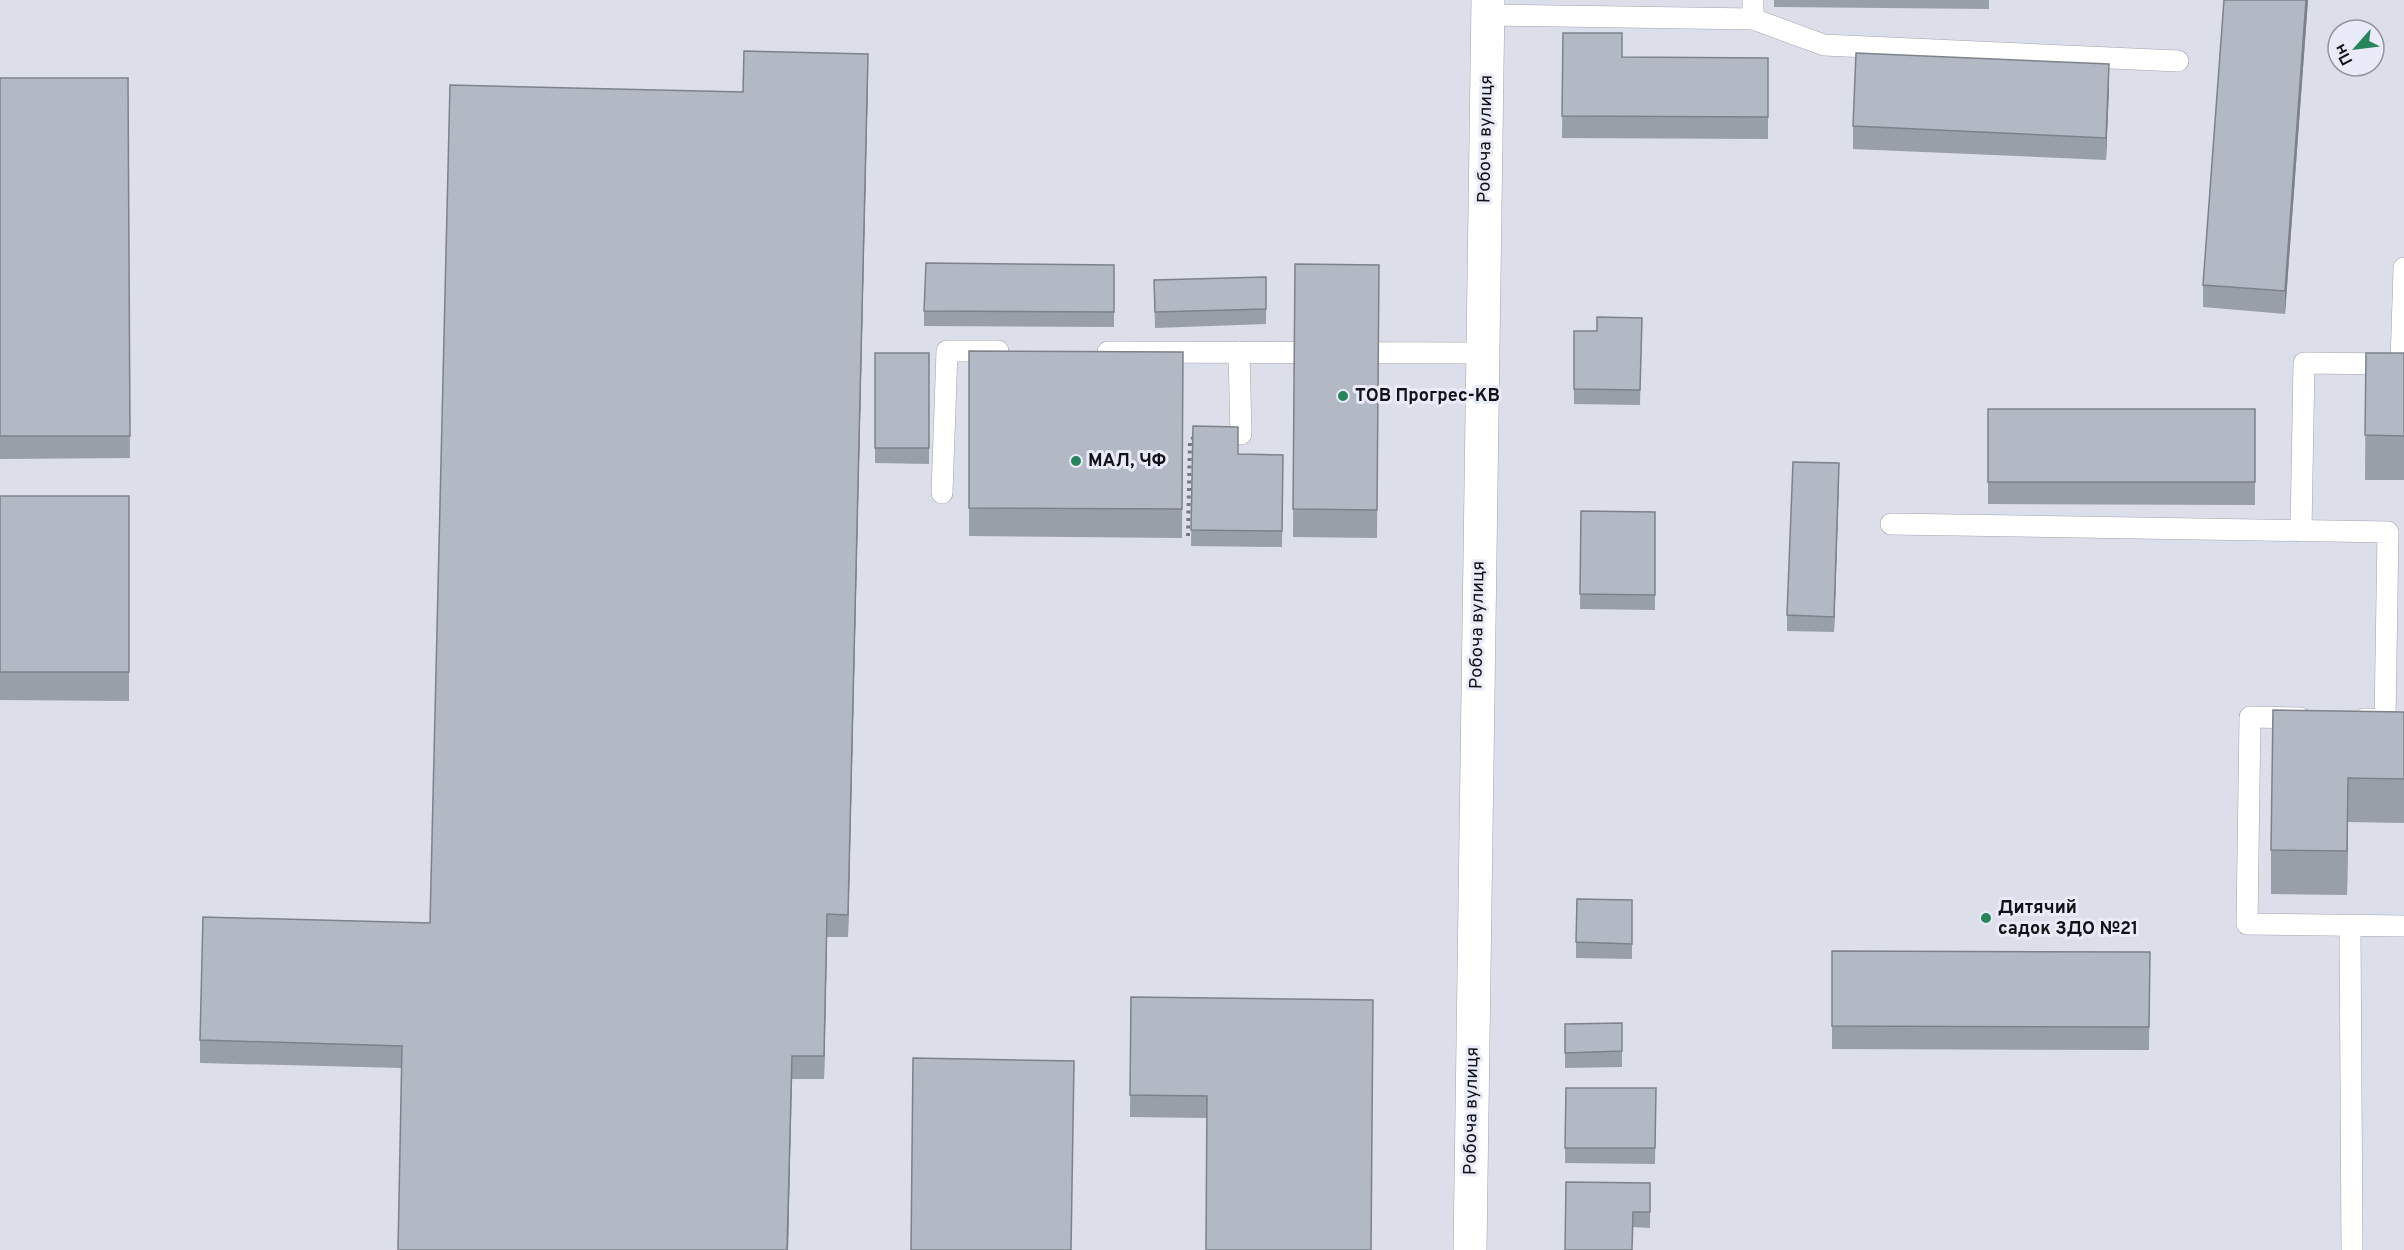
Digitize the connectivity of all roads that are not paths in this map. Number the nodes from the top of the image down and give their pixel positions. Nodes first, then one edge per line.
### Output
1 (1488, 8) edge
2 (1753, 9) edge
3 (2178, 61) dead end
4 (2404, 268) edge
5 (1017, 351) edge
6 (1087, 352) edge
7 (1239, 352) junction
8 (1482, 352) junction
9 (2403, 364) edge
10 (1241, 424) road end
11 (942, 493) dead end
12 (1891, 524) dead end
13 (2301, 531) junction
14 (2318, 718) edge
15 (2340, 719) edge
16 (2350, 926) junction
17 (2404, 927) edge
18 (1470, 1250) edge
19 (2352, 1250) edge

1 - 2 lane
1 - 8 street, Робоча вулиця
2 - 3 lane
4 - 9 lane
5 - 11 lane
6 - 7 lane
7 - 8 lane
7 - 10 lane
8 - 18 street, Робоча вулиця
9 - 13 lane
12 - 13 lane
13 - 15 lane
14 - 16 lane
16 - 17 lane
16 - 19 lane

